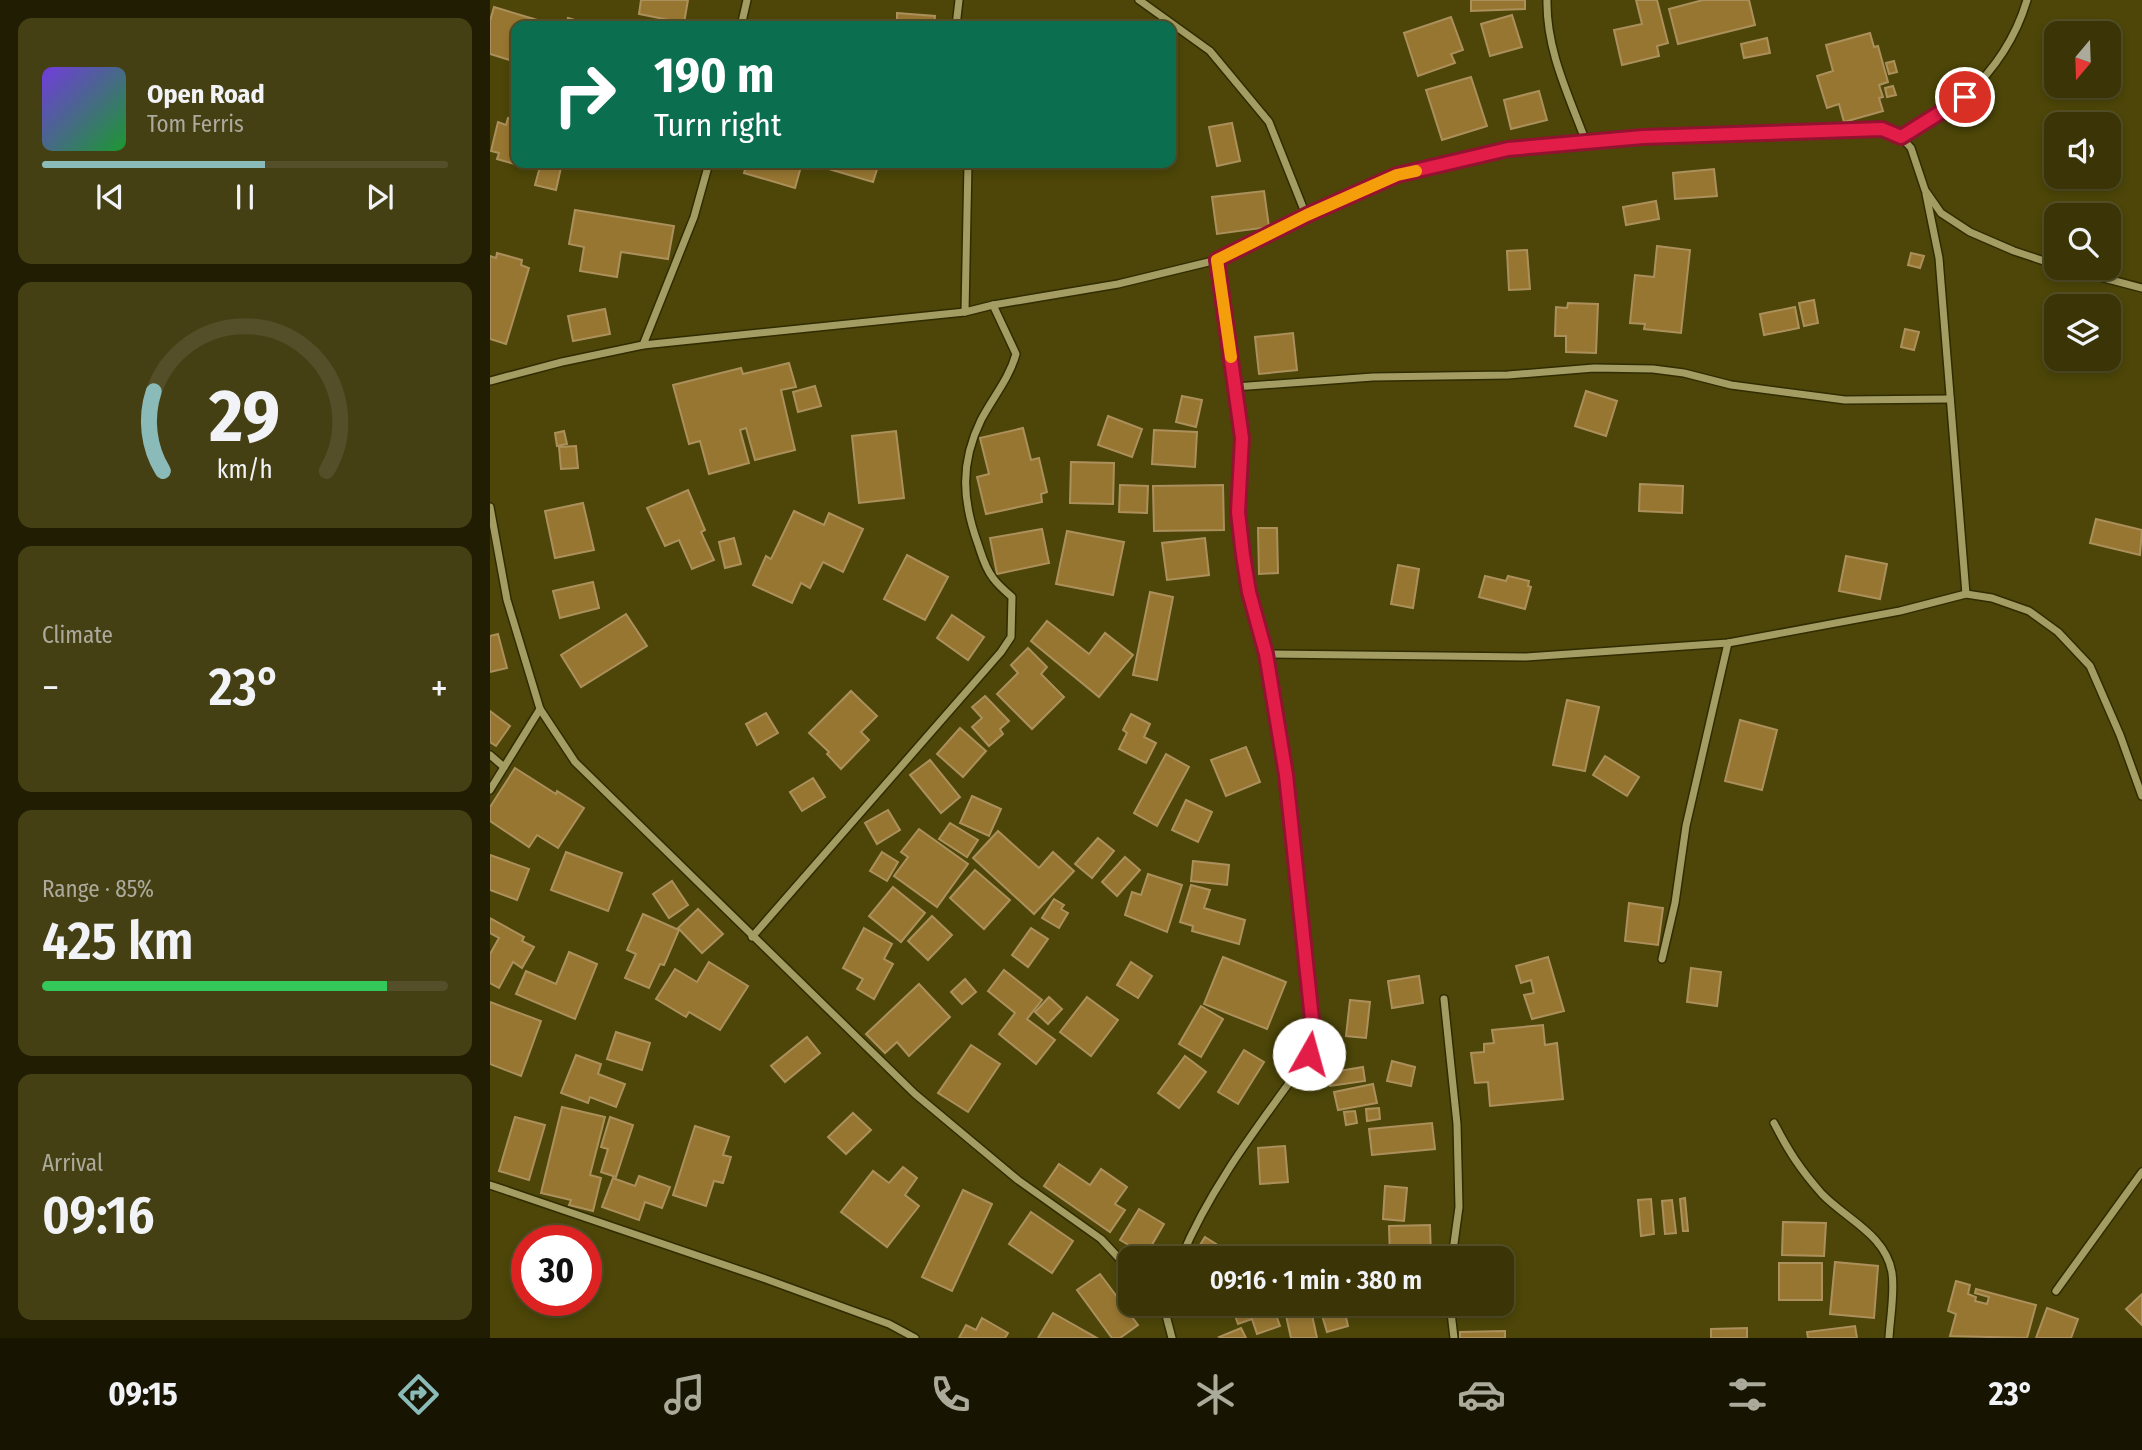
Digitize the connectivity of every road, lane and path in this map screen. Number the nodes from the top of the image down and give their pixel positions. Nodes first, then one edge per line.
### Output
1 (747, 0) edge
2 (958, 0) edge
3 (1139, 0) edge
4 (1547, 0) edge
5 (2027, 0) edge
6 (742, 21) edge
7 (956, 21) edge
8 (1168, 21) edge
9 (1176, 27) edge
10 (1901, 137) junction
11 (1586, 142) junction
12 (708, 168) edge
13 (968, 168) edge
14 (1925, 190) junction
15 (1307, 215) junction
16 (1217, 260) junction
17 (2044, 261) edge
18 (2112, 280) edge
19 (2142, 288) edge
20 (993, 305) junction
21 (965, 312) junction
22 (643, 345) junction
23 (490, 381) edge
24 (1235, 387) junction
25 (1950, 399) junction
26 (490, 507) edge
27 (1966, 594) junction
28 (1728, 643) junction
29 (1266, 654) junction
30 (540, 709) junction
31 (490, 755) edge
32 (504, 767) junction
33 (490, 790) edge
34 (2142, 796) edge
35 (752, 937) junction
36 (1662, 959) dead end
37 (1444, 999) dead end
38 (1774, 1122) dead end
39 (2142, 1172) edge
40 (490, 1185) edge
41 (1186, 1246) edge
42 (1454, 1246) edge
43 (1118, 1257) edge
44 (2056, 1291) dead end
45 (1166, 1316) edge
46 (1451, 1316) edge
47 (915, 1338) edge
48 (1172, 1338) edge
49 (1454, 1338) edge
50 (1889, 1338) edge

1 - 6 street
2 - 7 street
3 - 8 street
4 - 11 street
5 - 10 street
9 - 15 street
10 - 11 street
10 - 14 street
11 - 15 street
12 - 22 street
13 - 21 street
14 - 17 street
14 - 25 street
15 - 16 street
16 - 20 street
16 - 24 street
18 - 19 street
20 - 21 street
20 - 35 street
21 - 22 street
22 - 23 street
24 - 25 street
24 - 29 street
25 - 27 street
26 - 30 street
27 - 28 street
27 - 34 street
28 - 29 street
28 - 36 street
29 - 41 street
30 - 32 street
30 - 35 street
31 - 32 street
32 - 33 street
35 - 43 street
37 - 42 street
38 - 50 street
39 - 44 street
40 - 47 street
45 - 48 street
46 - 49 street

